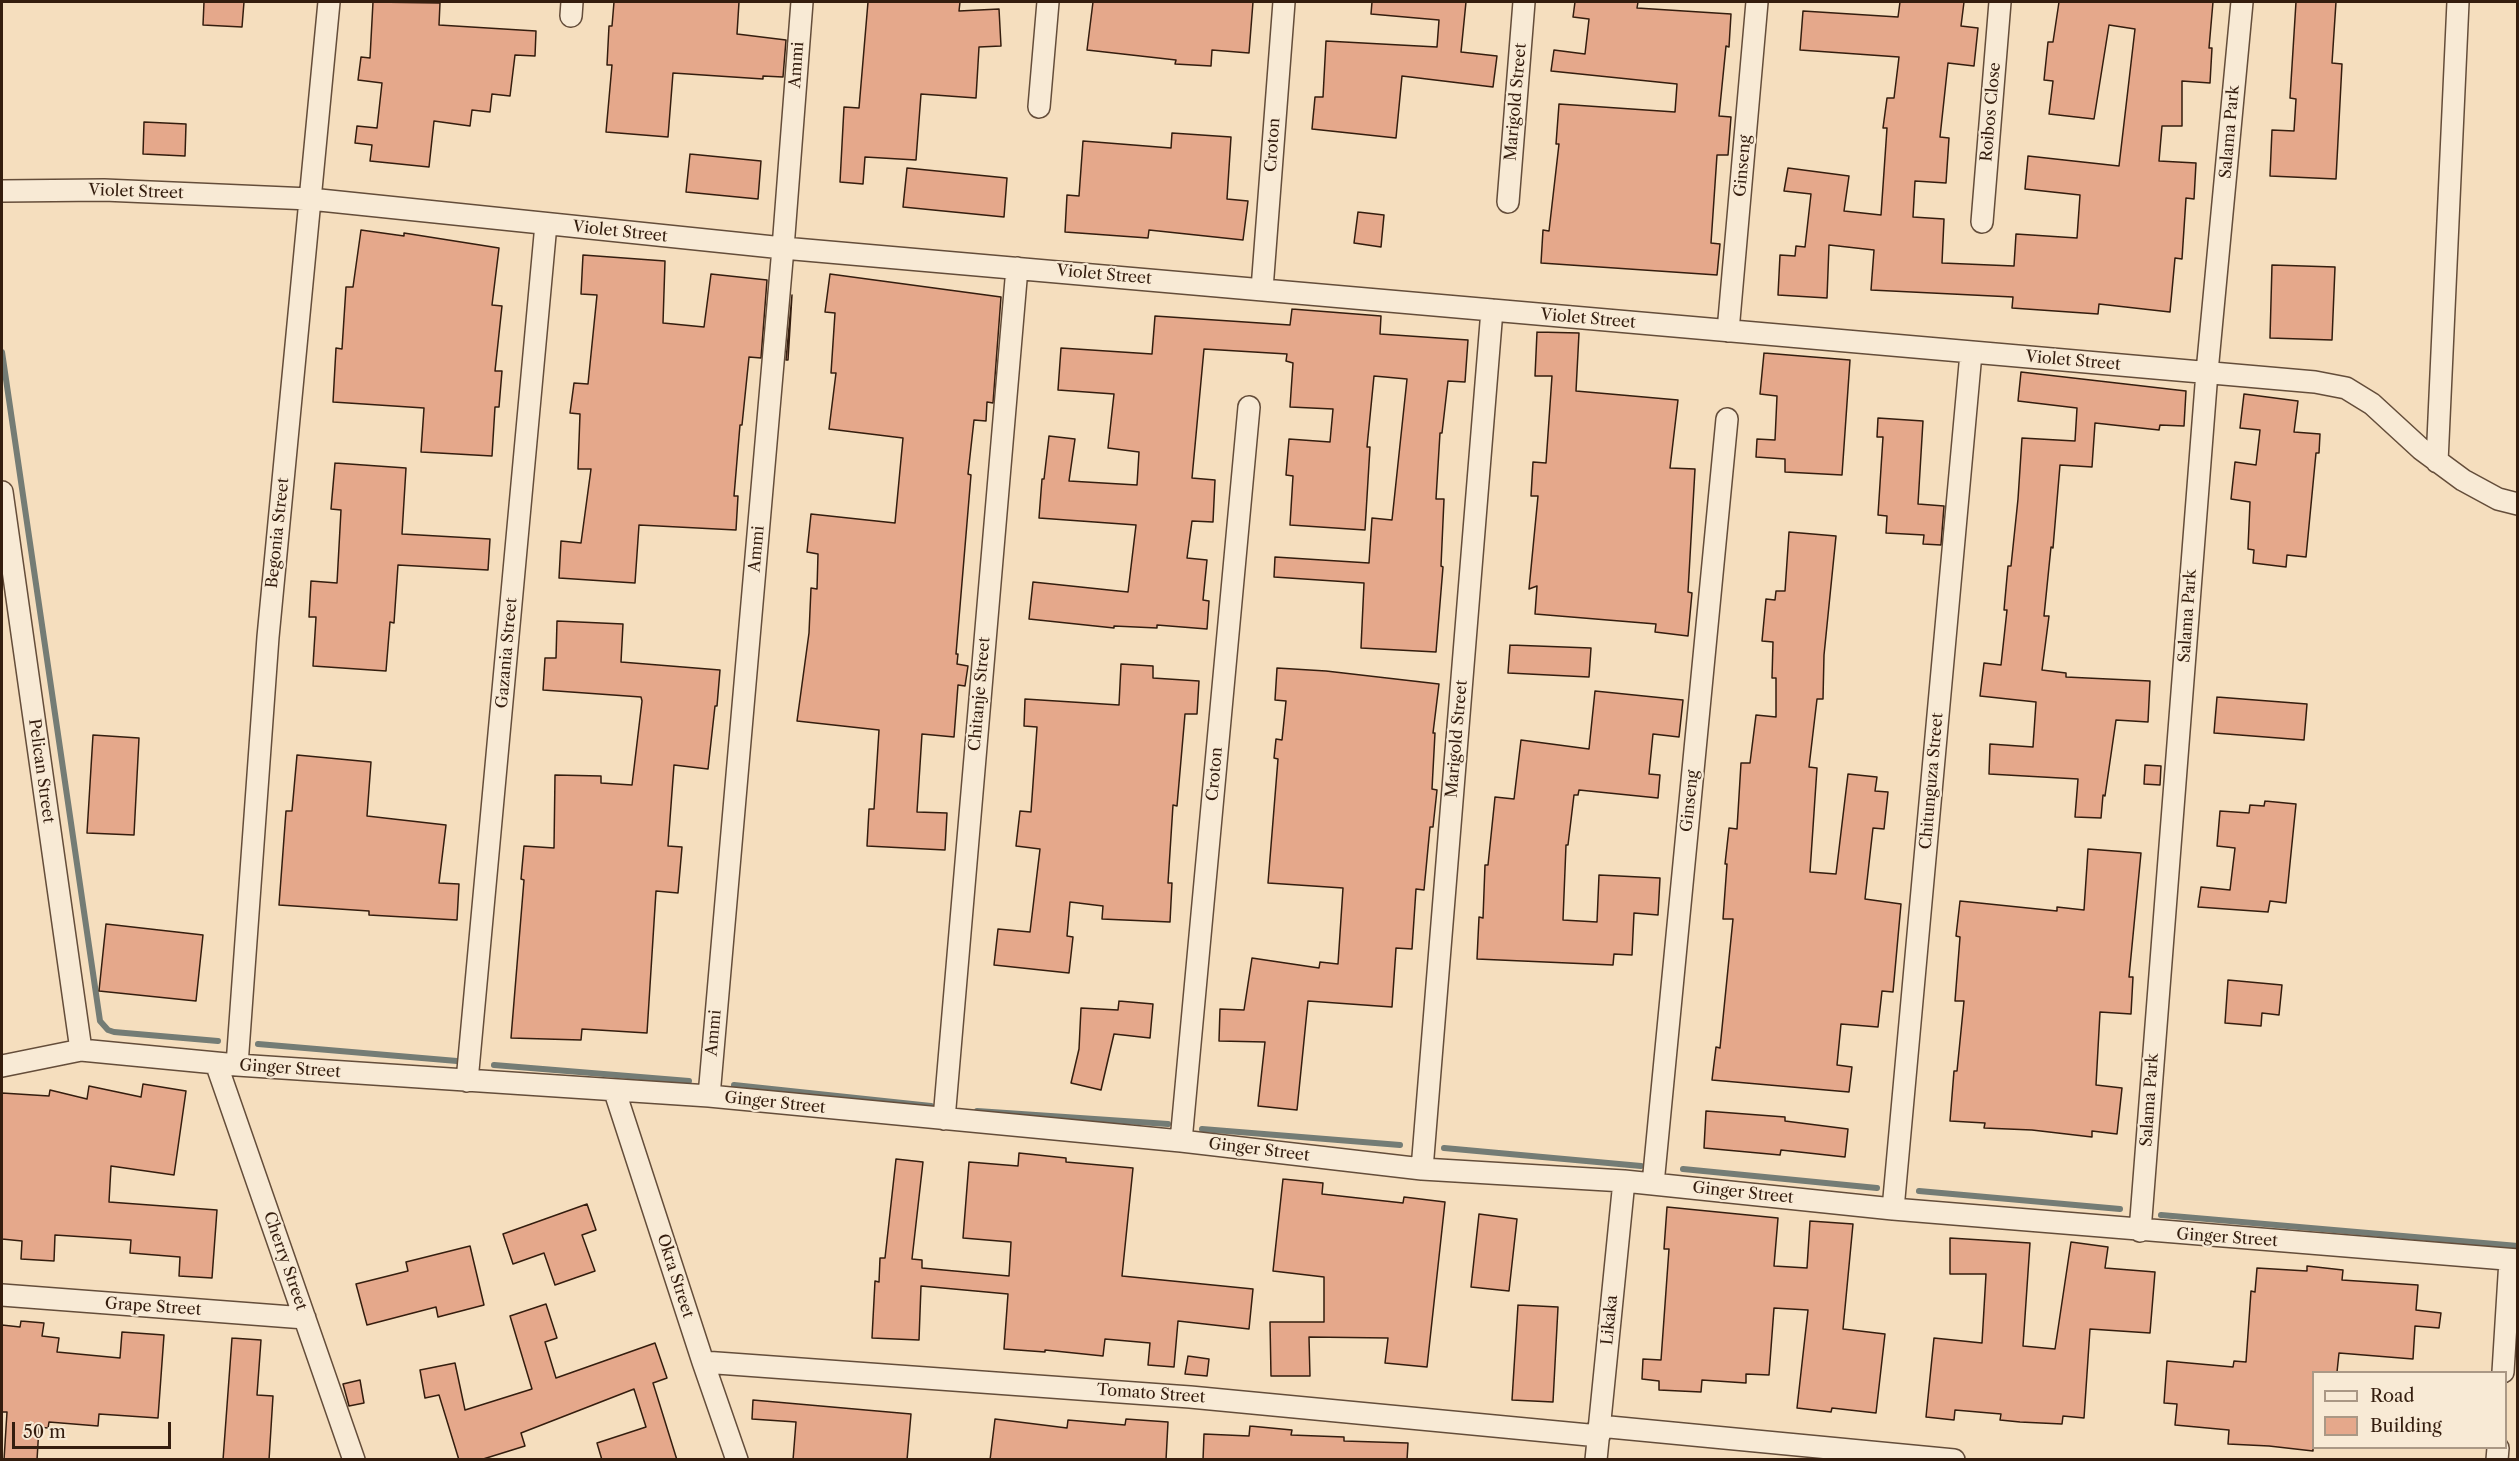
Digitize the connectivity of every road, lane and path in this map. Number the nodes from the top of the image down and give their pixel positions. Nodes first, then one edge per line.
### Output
1 (328, 2) edge
2 (802, 2) edge
3 (1048, 2) edge
4 (1284, 2) edge
5 (1524, 2) edge
6 (1757, 2) edge
7 (2000, 2) edge
8 (2242, 2) edge
9 (2458, 2) edge
10 (1039, 107) dead end
11 (2, 191) edge
12 (310, 199) junction
13 (1508, 202) dead end
14 (1982, 222) dead end
15 (546, 224) junction
16 (783, 248) junction
17 (1017, 268) junction
18 (1262, 289) junction
19 (1492, 310) junction
20 (1728, 331) junction
21 (1971, 353) junction
22 (2207, 372) junction
23 (1249, 407) dead end
24 (1727, 419) dead end
25 (2437, 462) junction
26 (2, 492) edge
27 (2517, 504) edge
28 (81, 1050) junction
29 (226, 1064) junction
30 (2, 1066) edge
31 (467, 1081) junction
32 (615, 1092) junction
33 (708, 1096) junction
34 (944, 1119) junction
35 (1181, 1141) junction
36 (1422, 1169) junction
37 (1624, 1181) junction
38 (1653, 1184) junction
39 (1893, 1209) junction
40 (2140, 1231) junction
41 (2514, 1260) edge
42 (2, 1295) edge
43 (305, 1318) junction
44 (703, 1362) junction
45 (2503, 1371) edge
46 (1599, 1431) junction
47 (354, 1460) edge
48 (737, 1460) edge
49 (1596, 1460) edge
50 (1953, 1460) edge

1 - 12 street, Begonia Street
2 - 16 street, Ammi
3 - 10 street
4 - 18 street, Croton
5 - 13 street, Marigold Street
6 - 20 street, Ginseng
7 - 14 street, Roibos Close
8 - 22 street, Salama Park
9 - 25 street
11 - 12 street, Violet Street
12 - 15 street, Violet Street
12 - 29 street, Begonia Street
15 - 16 street, Violet Street
15 - 31 street, Gazania Street
16 - 17 street, Violet Street
16 - 33 street, Ammi
17 - 18 street, Violet Street
17 - 34 street, Chitanje Street
18 - 19 street, Violet Street
19 - 20 street, Violet Street
19 - 36 street, Marigold Street
20 - 21 street, Violet Street
21 - 22 street, Violet Street
21 - 39 street, Chitunguza Street
22 - 25 street, Violet Street
22 - 40 street, Salama Park
23 - 35 street, Croton
24 - 38 street, Ginseng
25 - 27 street, Violet Street
26 - 28 street, Pelican Street
28 - 29 street, Ginger Street
28 - 30 street, Ginger Street
29 - 31 street, Ginger Street
29 - 43 street, Cherry Street
31 - 32 street, Ginger Street
32 - 33 street, Ginger Street
32 - 44 street, Okra Street
33 - 34 street, Ginger Street
34 - 35 street, Ginger Street
35 - 36 street, Ginger Street
36 - 37 street, Ginger Street
37 - 38 street, Ginger Street
37 - 46 street, Likaka
38 - 39 street, Ginger Street
39 - 40 street, Ginger Street
40 - 41 street, Ginger Street
41 - 45 street
42 - 43 street, Grape Street
43 - 47 street, Cherry Street
44 - 46 street, Tomato Street
44 - 48 street, Okra Street
46 - 49 street, Likaka
46 - 50 street, Tomato Street

